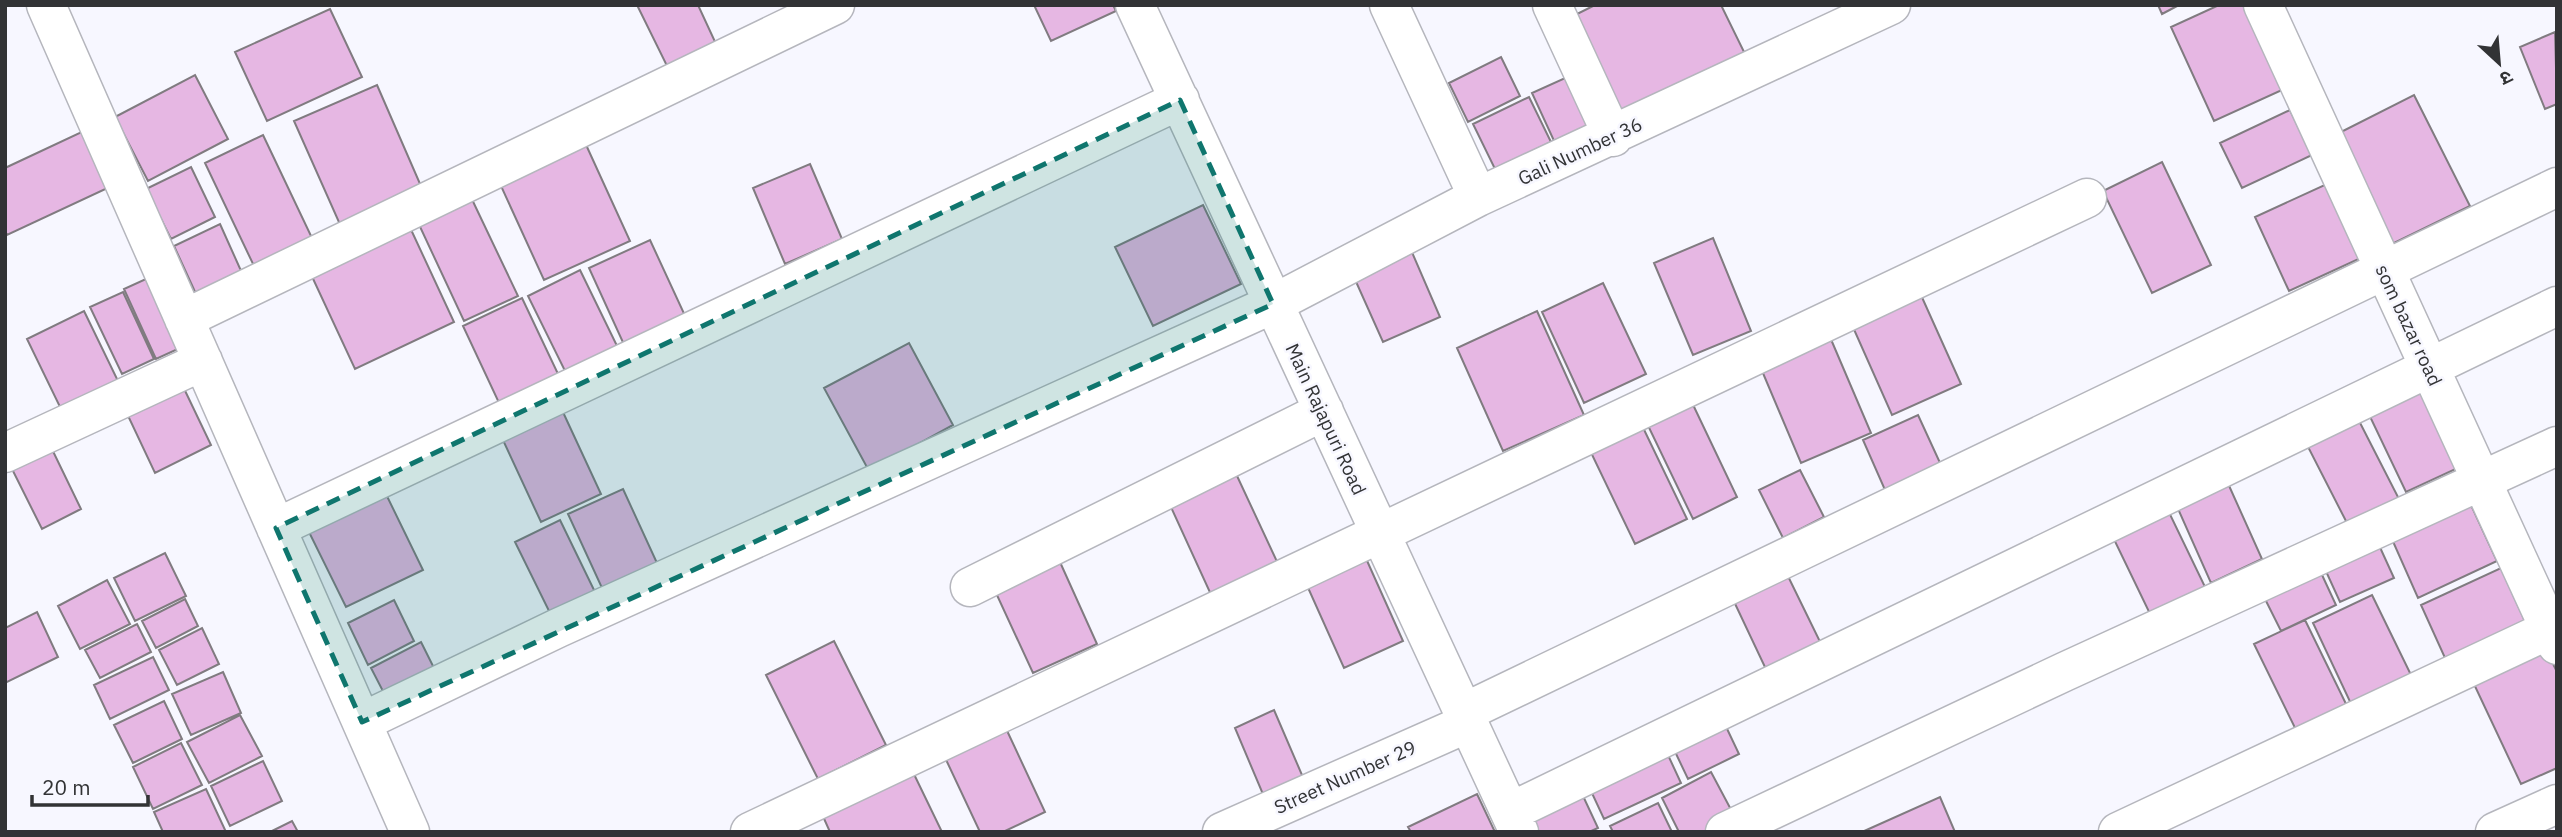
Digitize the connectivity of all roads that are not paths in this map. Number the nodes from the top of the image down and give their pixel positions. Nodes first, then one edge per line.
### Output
1 (46, 5) edge
2 (835, 5) edge
3 (1135, 5) edge
4 (1390, 5) edge
5 (1552, 5) edge
6 (1891, 5) edge
7 (2263, 5) edge
8 (1180, 100) junction
9 (1613, 137) junction
10 (2557, 187) edge
11 (1478, 197) junction
12 (2087, 198) dead end
13 (2384, 270) junction
14 (1273, 304) junction
15 (2557, 306) edge
16 (184, 319) junction
17 (203, 361) junction
18 (2430, 368) junction
19 (1324, 411) junction
20 (2557, 446) edge
21 (5, 453) edge
22 (2481, 482) junction
23 (276, 528) junction
24 (1378, 534) junction
25 (970, 587) dead end
26 (2554, 634) edge
27 (1465, 718) junction
28 (362, 722) junction
29 (2557, 804) edge
30 (1514, 822) edge
31 (410, 832) edge
32 (750, 832) edge
33 (1222, 832) edge
34 (1725, 832) edge
35 (2118, 832) edge
36 (2495, 832) edge

1 - 16 street
2 - 16 street
3 - 8 street, Main Rajapuri Road
4 - 11 street
5 - 9 street
6 - 9 street, Gali Number 36
7 - 13 street, som bazar road
8 - 14 street, Main Rajapuri Road
8 - 23 street
9 - 11 street, Gali Number 36
10 - 13 street, Street Number 29
11 - 14 street, Gali Number 36
12 - 24 street
13 - 18 street, som bazar road
13 - 27 street, Street Number 29
14 - 19 street, Main Rajapuri Road
14 - 28 street, Gali Number 36
15 - 18 street
16 - 17 street
17 - 21 street
17 - 23 street
18 - 22 street, som bazar road
18 - 30 street
19 - 24 street, Main Rajapuri Road
19 - 25 street
20 - 22 street
22 - 26 street, som bazar road
22 - 34 street
23 - 28 street
24 - 27 street, Main Rajapuri Road
24 - 32 street
26 - 35 street
27 - 30 street, Main Rajapuri Road
27 - 33 street, Street Number 29
28 - 31 street
29 - 36 street

